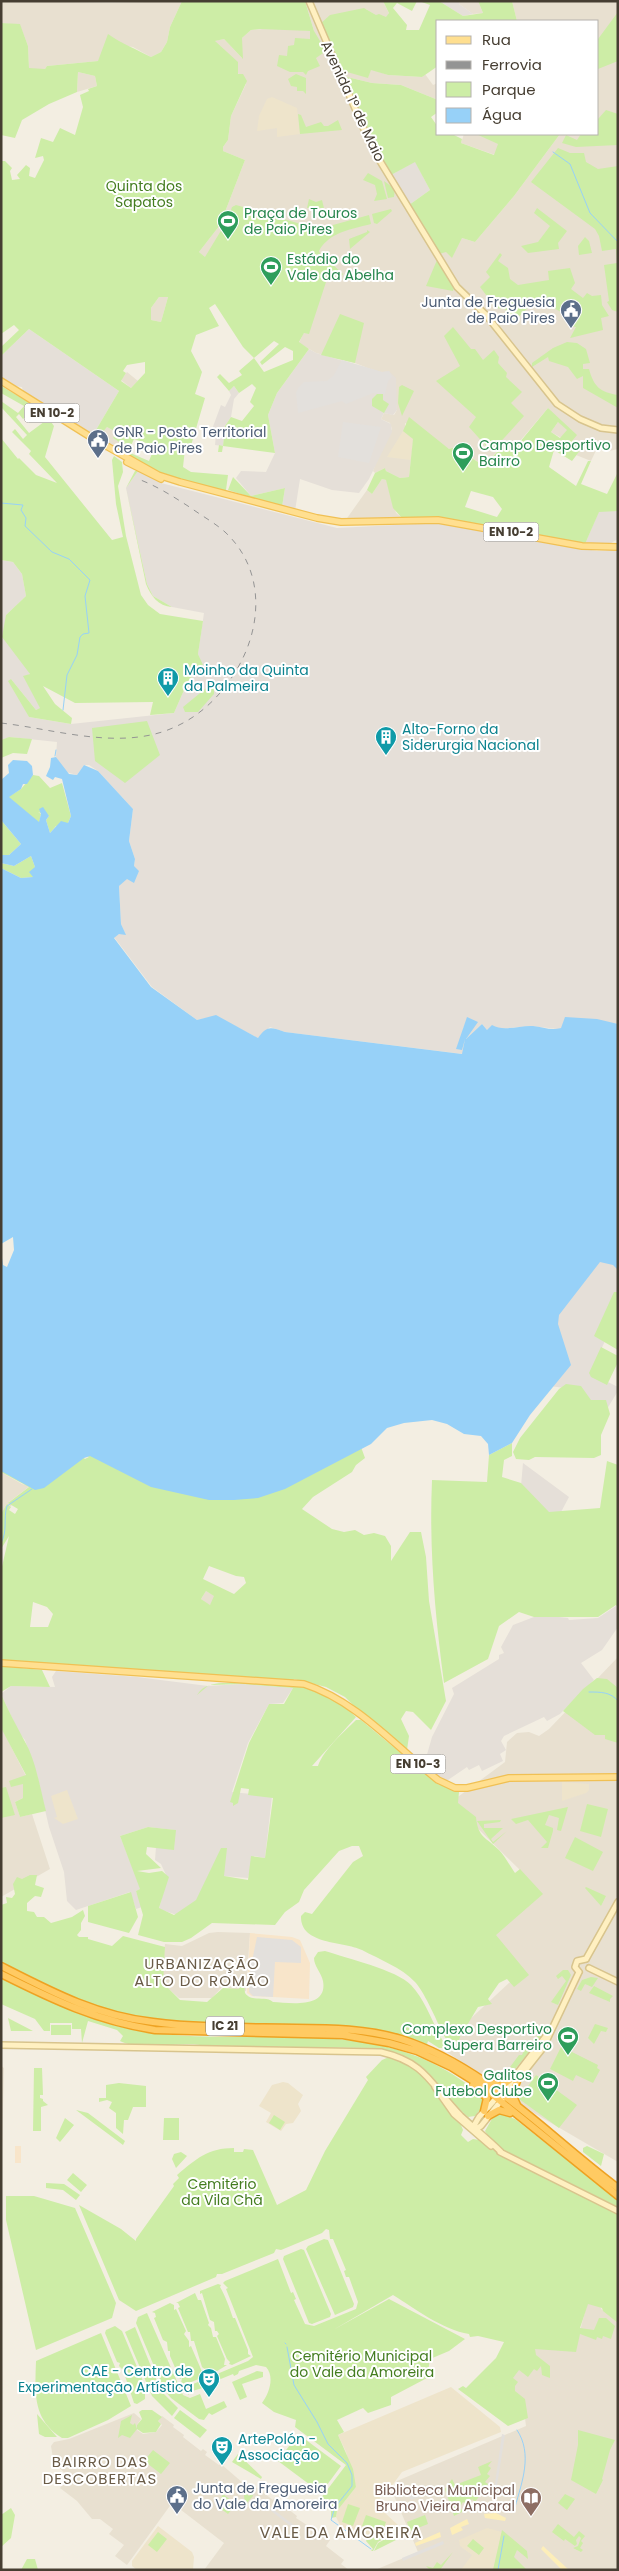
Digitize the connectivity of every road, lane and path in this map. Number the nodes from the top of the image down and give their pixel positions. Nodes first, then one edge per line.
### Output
1 (309, 1) edge
2 (1, 381) edge
3 (618, 430) edge
4 (618, 547) edge
5 (1, 1663) edge
6 (618, 1777) edge
7 (618, 1902) edge
8 (586, 1959) junction
9 (1, 1966) edge
10 (589, 1968) junction
11 (579, 1972) junction
12 (1, 1974) edge
13 (618, 1982) edge
14 (1, 2045) edge
15 (437, 2060) junction
16 (481, 2079) junction
17 (516, 2079) junction
18 (430, 2080) junction
19 (500, 2098) junction
20 (486, 2113) junction
21 (522, 2116) junction
22 (462, 2117) junction
23 (479, 2117) junction
24 (482, 2124) junction
25 (474, 2129) junction
26 (486, 2137) junction
27 (501, 2152) junction
28 (618, 2188) edge
29 (618, 2196) edge
30 (618, 2211) edge

1 - 3 main road, Avenida 1º de Maio
2 - 4 main road, EN 10-2
5 - 6 main road, EN 10-3
7 - 8 main road
8 - 10 main road
8 - 11 main road
9 - 16 highway, IC 21
10 - 11 main road
10 - 13 main road
11 - 17 main road
12 - 15 highway, IC 21
14 - 18 main road
15 - 19 highway, IC 21
15 - 20 highway
16 - 17 highway
16 - 19 highway, IC 21
17 - 19 main road
17 - 21 highway
18 - 22 main road
18 - 25 main road
19 - 20 main road
19 - 21 highway, IC 21
20 - 21 highway
20 - 23 main road
20 - 24 main road
21 - 28 highway, IC 21
21 - 29 highway, IC 21
22 - 23 main road
22 - 25 main road
23 - 25 main road
24 - 25 main road
24 - 26 main road
25 - 26 main road
25 - 27 main road
26 - 27 main road
27 - 30 main road

